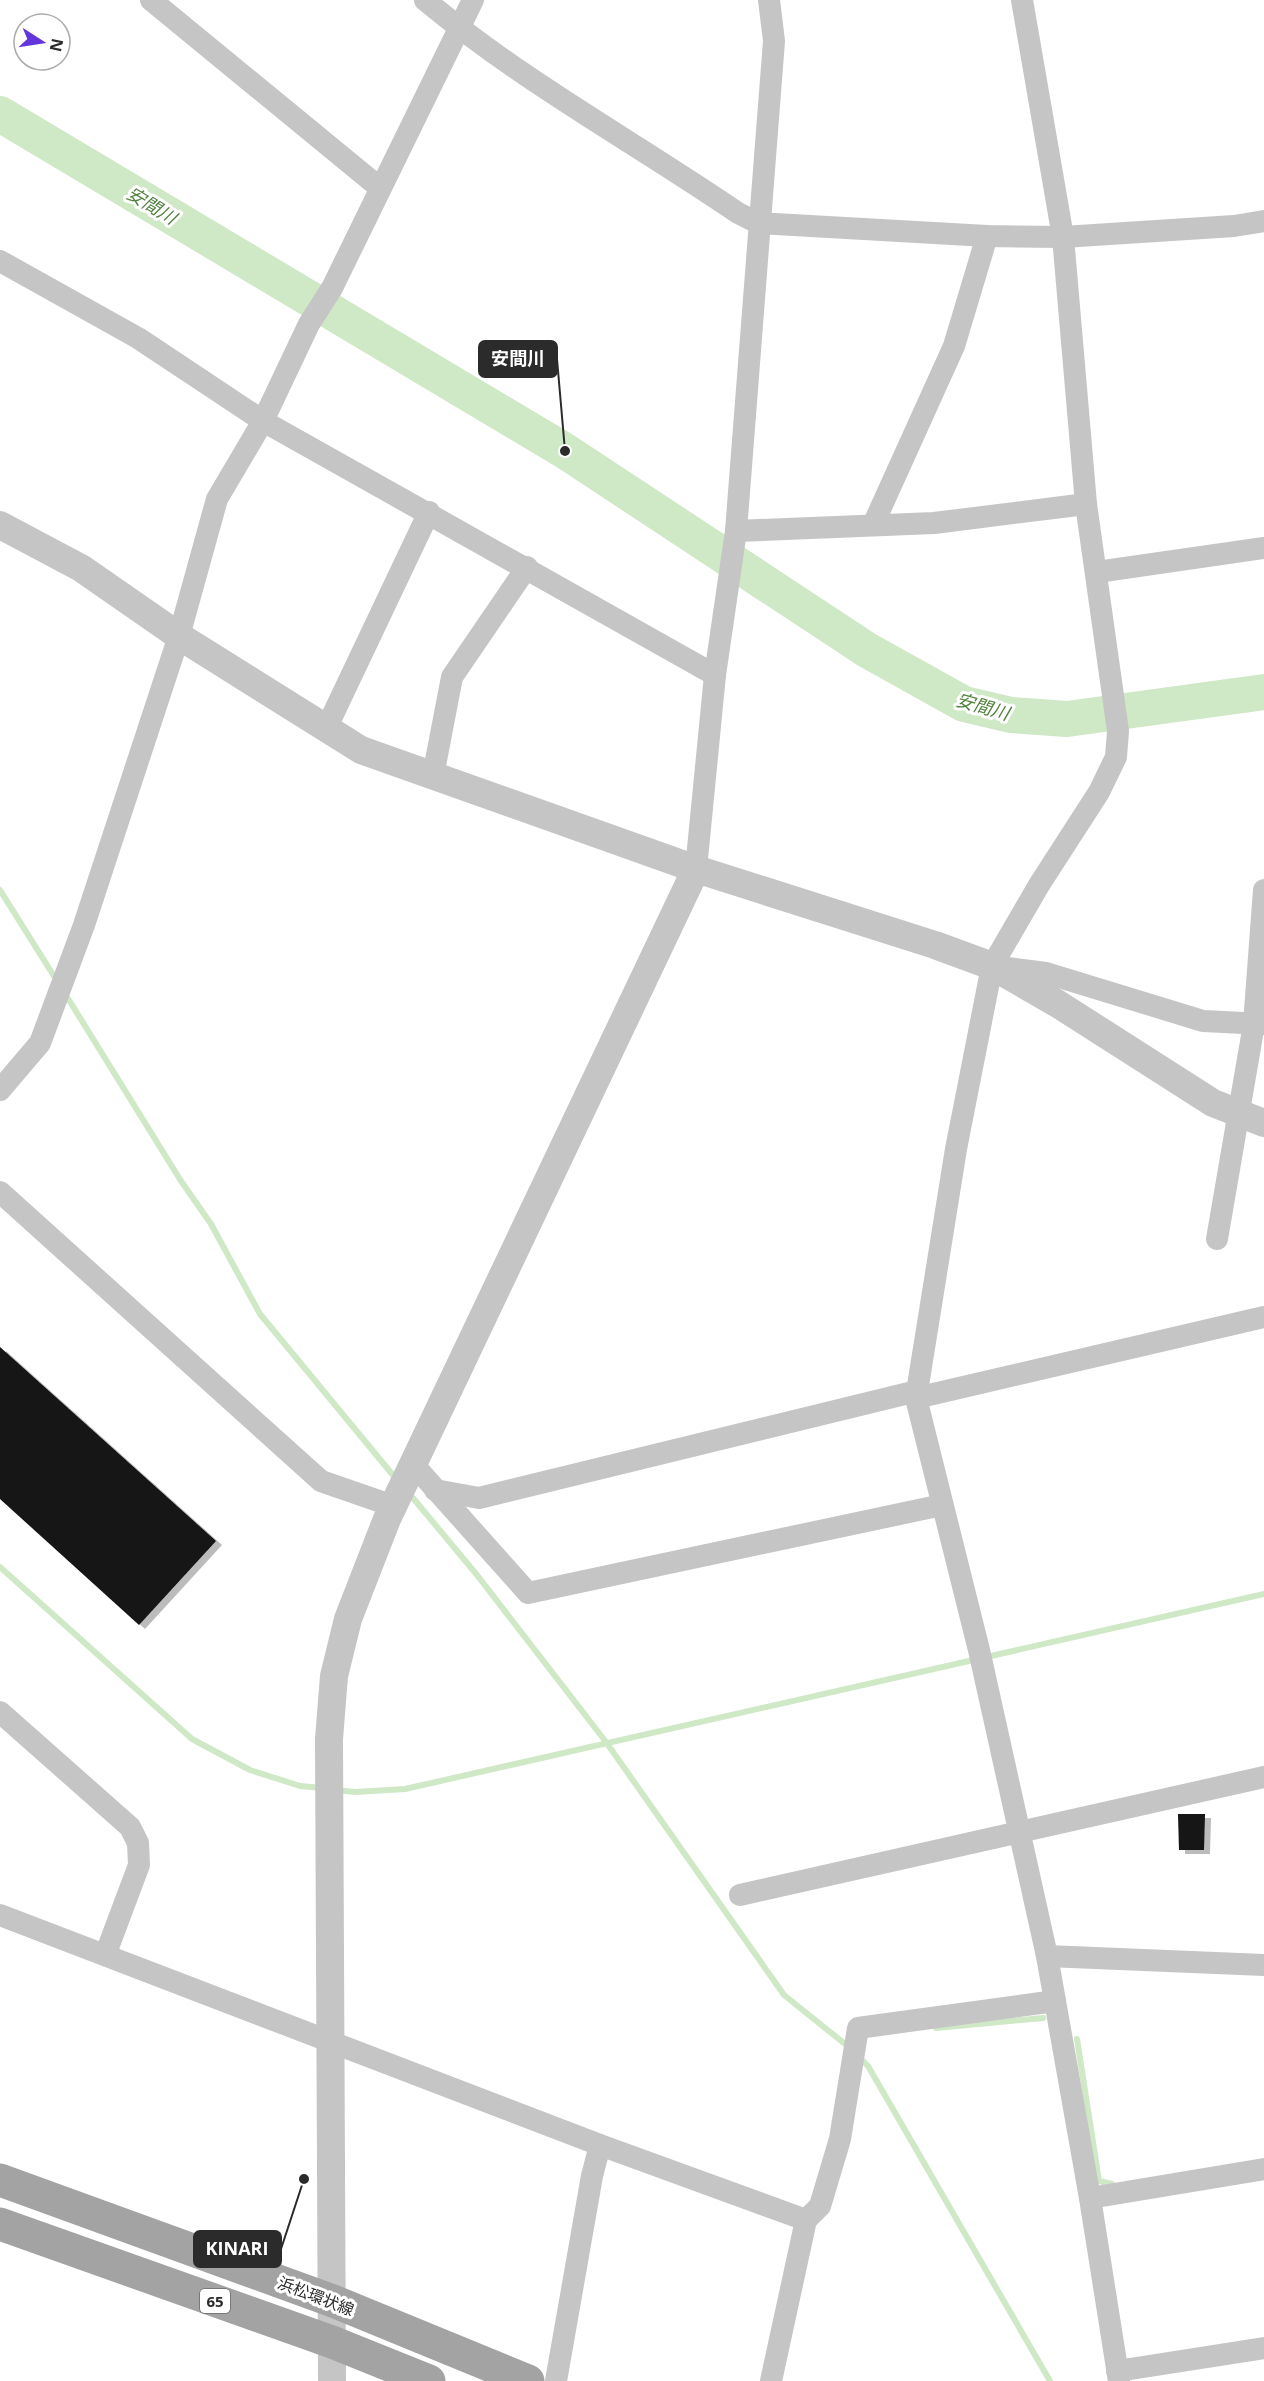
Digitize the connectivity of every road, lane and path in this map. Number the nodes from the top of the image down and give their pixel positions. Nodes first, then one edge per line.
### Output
1 (151, 0) edge
2 (425, 0) edge
3 (473, 0) edge
4 (769, 0) edge
5 (1022, 0) edge
6 (458, 28) junction
7 (380, 188) junction
8 (1264, 221) edge
9 (758, 223) junction
10 (987, 236) junction
11 (1063, 237) junction
12 (0, 261) edge
13 (263, 421) junction
14 (1086, 504) junction
15 (429, 512) junction
16 (0, 525) edge
17 (873, 525) junction
18 (736, 531) junction
19 (1264, 548) edge
20 (527, 567) junction
21 (1097, 572) junction
22 (179, 636) junction
23 (715, 675) junction
24 (326, 729) junction
25 (433, 776) junction
26 (696, 869) junction
27 (1264, 890) edge
28 (992, 966) junction
29 (1259, 1024) edge
30 (0, 1090) edge
31 (1238, 1114) junction
32 (1264, 1123) edge
33 (0, 1192) edge
34 (1217, 1239) dead end
35 (1264, 1317) edge
36 (917, 1394) junction
37 (410, 1468) junction
38 (435, 1490) junction
39 (395, 1502) junction
40 (942, 1505) junction
41 (0, 1712) edge
42 (1264, 1778) edge
43 (1021, 1832) junction
44 (740, 1895) dead end
45 (0, 1915) edge
46 (106, 1953) junction
47 (1047, 1956) junction
48 (1264, 1965) edge
49 (1055, 2001) junction
50 (333, 2044) junction
51 (600, 2145) junction
52 (1264, 2169) edge
53 (0, 2180) edge
54 (1090, 2198) junction
55 (806, 2220) junction
56 (0, 2224) edge
57 (333, 2301) junction
58 (332, 2342) junction
59 (1264, 2348) edge
60 (1118, 2376) edge
61 (333, 2381) edge
62 (429, 2381) edge
63 (528, 2381) edge
64 (556, 2381) edge
65 (771, 2381) edge

1 - 7 street
2 - 6 street
3 - 6 street
4 - 9 street
5 - 11 street
6 - 7 street
6 - 9 street
7 - 13 street
8 - 11 street
9 - 10 street
9 - 18 street
10 - 11 street
10 - 17 street
11 - 14 street
12 - 13 street
13 - 15 street
13 - 22 street
14 - 17 street
14 - 21 street
15 - 20 street
15 - 24 street
16 - 22 street
17 - 18 street
18 - 23 street
19 - 21 street
20 - 23 street
20 - 25 street
21 - 28 street
22 - 24 street
22 - 30 street
23 - 26 street
24 - 25 street
25 - 26 street
26 - 28 street
26 - 37 street
27 - 29 street
28 - 29 street
28 - 31 street
28 - 36 street
29 - 31 street
31 - 32 street
31 - 34 street
33 - 39 street
35 - 36 street
36 - 38 street
36 - 40 street
37 - 38 street
37 - 39 street
38 - 40 street
39 - 50 street
40 - 43 street
41 - 46 street
42 - 43 street
43 - 44 street
43 - 47 street
45 - 46 street
46 - 50 street
47 - 48 street
47 - 49 street
49 - 54 street
49 - 55 street
50 - 51 street
50 - 57 street
51 - 55 street
51 - 64 street
52 - 54 street
53 - 57 main road, 浜松環状線 / 65
54 - 60 street
55 - 65 street
56 - 58 main road, 65
57 - 58 street
57 - 63 main road, 浜松環状線 / 65
58 - 61 street
58 - 62 main road, 65
59 - 60 street

